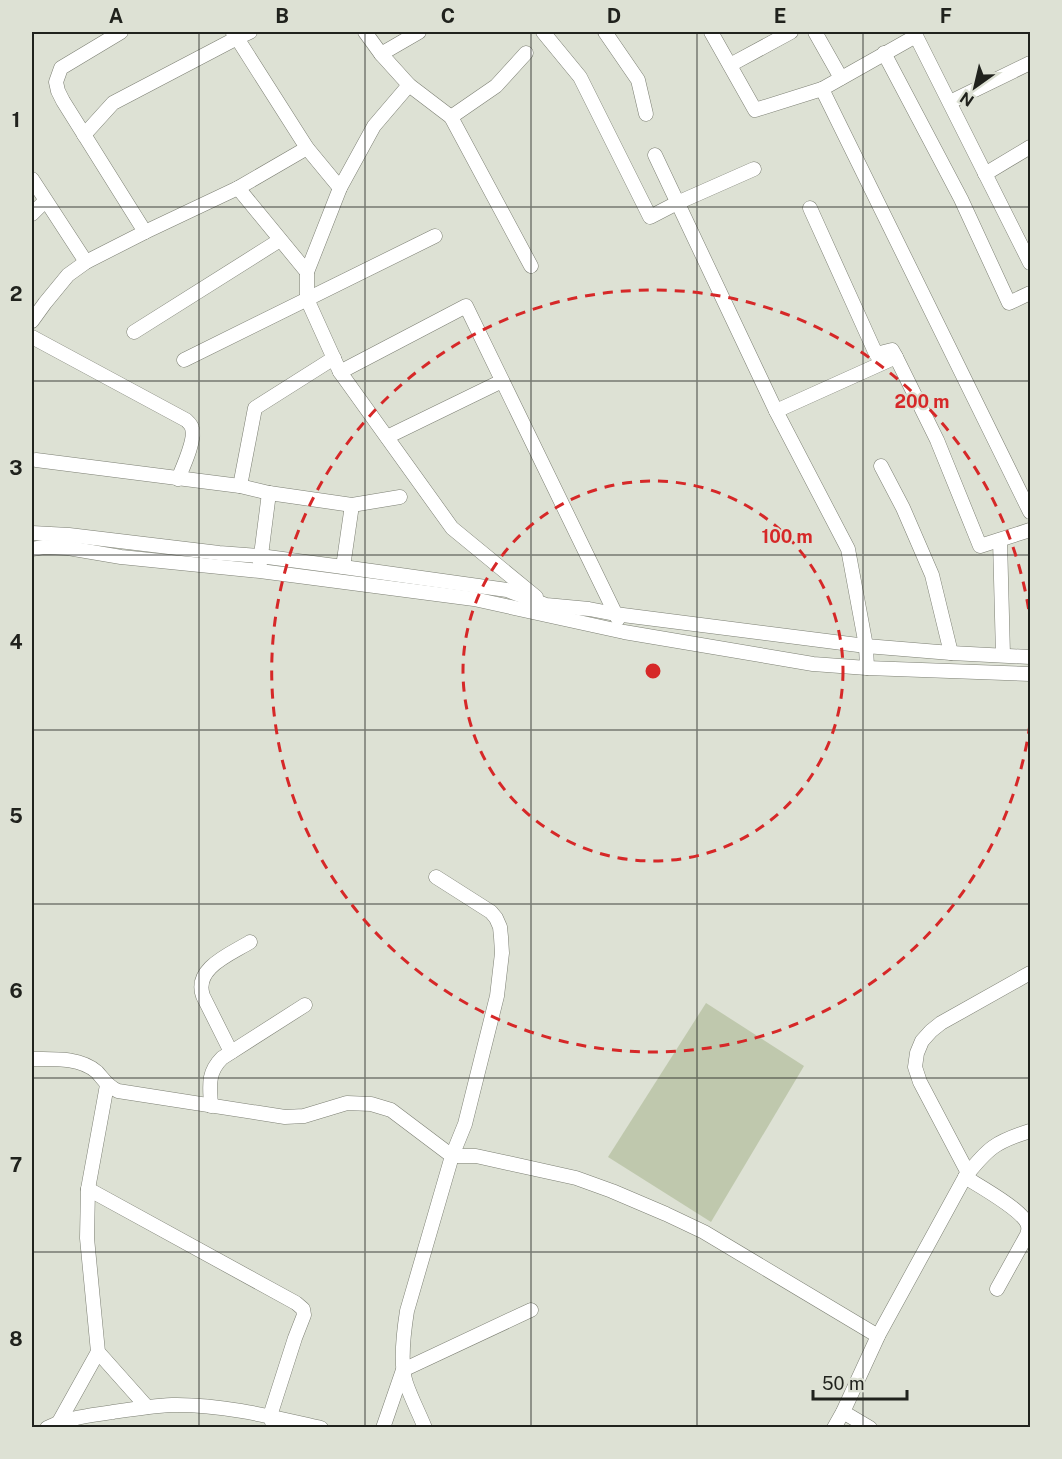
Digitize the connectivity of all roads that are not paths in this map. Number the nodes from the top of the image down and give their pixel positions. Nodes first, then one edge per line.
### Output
1 (122, 32) edge
2 (365, 32) edge
3 (420, 32) edge
4 (543, 32) edge
5 (605, 32) edge
6 (711, 32) edge
7 (791, 32) edge
8 (815, 32) edge
9 (239, 34) edge
10 (915, 34) edge
11 (526, 53) dead end
12 (885, 53) junction
13 (381, 54) junction
14 (1030, 63) edge
15 (730, 65) junction
16 (841, 78) junction
17 (409, 85) junction
18 (822, 88) junction
19 (950, 102) junction
20 (646, 114) dead end
21 (451, 117) junction
22 (84, 135) junction
23 (1030, 147) edge
24 (307, 148) junction
25 (655, 155) dead end
26 (754, 169) dead end
27 (986, 174) junction
28 (32, 179) edge
29 (238, 188) junction
30 (339, 188) junction
31 (45, 201) junction
32 (677, 203) junction
33 (810, 208) dead end
34 (32, 214) edge
35 (145, 232) junction
36 (435, 236) dead end
37 (280, 240) junction
38 (86, 262) junction
39 (1030, 263) edge
40 (531, 266) dead end
41 (307, 272) junction
42 (1030, 293) edge
43 (307, 299) junction
44 (32, 321) edge
45 (134, 332) dead end
46 (32, 337) edge
47 (896, 357) junction
48 (334, 358) junction
49 (184, 360) dead end
50 (340, 372) junction
51 (502, 381) junction
52 (776, 411) junction
53 (387, 437) junction
54 (36, 460) dead end
55 (881, 466) dead end
56 (178, 479) junction
57 (240, 486) junction
58 (269, 493) junction
59 (400, 497) dead end
60 (352, 505) junction
61 (1030, 512) edge
62 (1030, 530) edge
63 (38, 540) edge
64 (1000, 540) junction
65 (260, 555) junction
66 (344, 567) junction
67 (260, 571) junction
68 (546, 610) junction
69 (615, 614) junction
70 (624, 632) junction
71 (866, 646) junction
72 (951, 653) junction
73 (1004, 655) junction
74 (1030, 657) edge
75 (867, 668) junction
76 (1030, 674) edge
77 (436, 877) dead end
78 (250, 942) dead end
79 (1030, 973) edge
80 (305, 1005) dead end
81 (231, 1052) junction
82 (32, 1059) edge
83 (107, 1084) junction
84 (211, 1106) junction
85 (1030, 1131) edge
86 (452, 1156) junction
87 (966, 1175) junction
88 (88, 1189) junction
89 (997, 1289) dead end
90 (531, 1310) dead end
91 (878, 1336) junction
92 (98, 1352) junction
93 (403, 1370) junction
94 (147, 1407) junction
95 (843, 1412) junction
96 (272, 1422) edge
97 (53, 1425) edge
98 (321, 1428) edge
99 (383, 1428) edge
100 (425, 1428) edge
101 (834, 1428) edge
102 (870, 1428) edge

1 - 22 street
2 - 13 street
3 - 13 street
4 - 32 street
5 - 20 street
6 - 15 street
7 - 15 street
8 - 16 street
9 - 22 street
9 - 24 street
10 - 12 street
10 - 19 street
11 - 21 street
12 - 16 street
12 - 42 street
13 - 17 street
14 - 19 street
15 - 18 street
16 - 18 street
17 - 21 street
17 - 30 street
18 - 61 street
19 - 27 street
21 - 40 street
22 - 35 street
23 - 27 street
24 - 29 street
24 - 30 street
25 - 32 street
26 - 32 street
27 - 39 street
28 - 31 street
29 - 35 street
29 - 37 street
30 - 41 street
31 - 34 street
31 - 38 street
32 - 52 street
33 - 47 street
35 - 38 street
36 - 43 street
37 - 41 street
37 - 45 street
38 - 44 street
41 - 43 street
43 - 48 street
43 - 49 street
46 - 56 street
47 - 52 street
47 - 64 street
48 - 50 street
48 - 57 street
50 - 51 street
50 - 53 street
51 - 53 street
51 - 69 street
52 - 71 street
53 - 68 street
54 - 56 street
55 - 72 street
56 - 57 street
57 - 58 street
58 - 60 street
58 - 65 street
59 - 60 street
60 - 66 street
62 - 64 street
63 - 65 street
63 - 67 street
64 - 73 street
65 - 66 street
65 - 67 street
66 - 68 street
67 - 68 street
68 - 69 street
68 - 70 street
69 - 70 street
69 - 71 street
70 - 75 street
71 - 72 street
71 - 75 street
72 - 73 street
73 - 74 street
75 - 76 street
77 - 86 street
78 - 81 street
79 - 87 street
80 - 81 street
81 - 84 street
82 - 83 street
83 - 84 street
83 - 88 street
84 - 86 street
85 - 87 street
86 - 91 street
86 - 93 street
87 - 89 street
87 - 91 street
88 - 92 street
88 - 96 street
90 - 93 street
91 - 95 street
92 - 94 street
92 - 97 street
93 - 99 street
93 - 100 street
94 - 96 street
94 - 97 street
95 - 101 street
95 - 102 street
96 - 98 street

